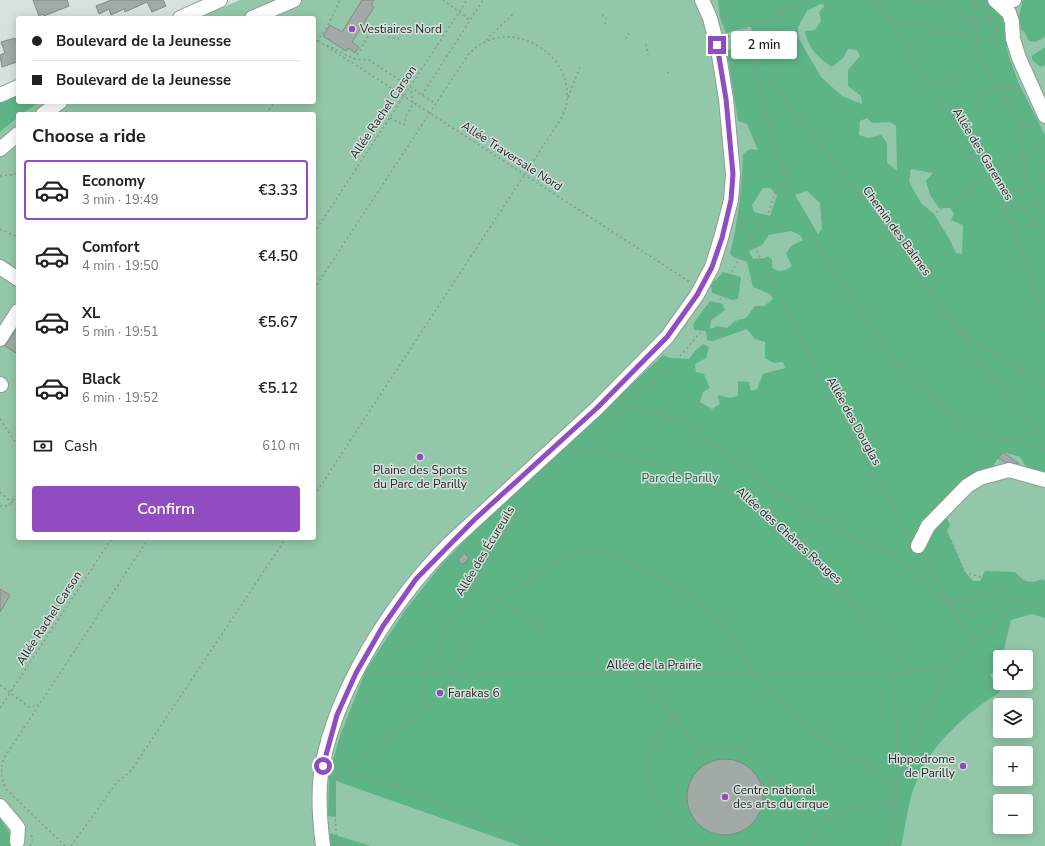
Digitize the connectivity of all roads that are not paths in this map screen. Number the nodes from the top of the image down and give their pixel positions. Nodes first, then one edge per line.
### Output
1 (220, 0) edge
2 (294, 0) edge
3 (702, 0) edge
4 (1006, 6) edge
5 (184, 16) edge
6 (257, 16) edge
7 (16, 88) edge
8 (0, 95) edge
9 (57, 104) edge
10 (46, 112) edge
11 (1045, 116) edge
12 (16, 136) edge
13 (0, 149) edge
14 (0, 267) edge
15 (16, 278) edge
16 (16, 314) edge
17 (0, 339) edge
18 (1045, 480) edge
19 (918, 546) road end
20 (0, 806) edge
21 (322, 842) edge
22 (16, 845) edge

1 - 5 street
2 - 6 street
3 - 21 street
4 - 11 street
7 - 8 street
9 - 10 street
12 - 13 street
14 - 15 street
16 - 17 street
18 - 19 street
20 - 22 street

